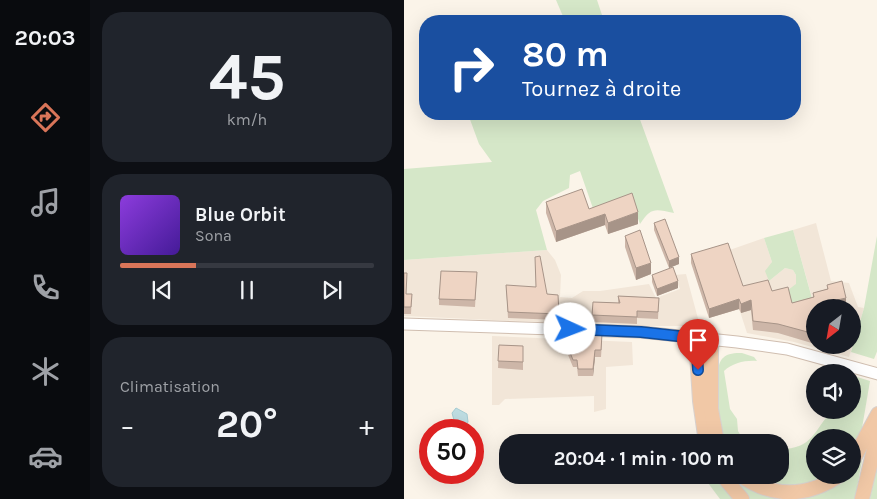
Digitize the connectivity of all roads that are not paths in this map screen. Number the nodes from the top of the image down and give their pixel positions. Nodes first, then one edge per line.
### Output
1 (404, 324) edge
2 (696, 338) junction
3 (711, 340) junction
4 (877, 374) edge
5 (877, 414) edge
6 (877, 432) edge
7 (705, 434) edge
8 (716, 434) edge
9 (861, 445) edge
10 (730, 484) edge
11 (755, 484) edge
12 (828, 484) edge
13 (742, 499) edge
14 (862, 499) edge

1 - 2 main road
2 - 3 main road
2 - 7 highway
3 - 4 main road
3 - 8 highway
5 - 9 highway
6 - 14 highway
10 - 13 highway
11 - 12 highway

